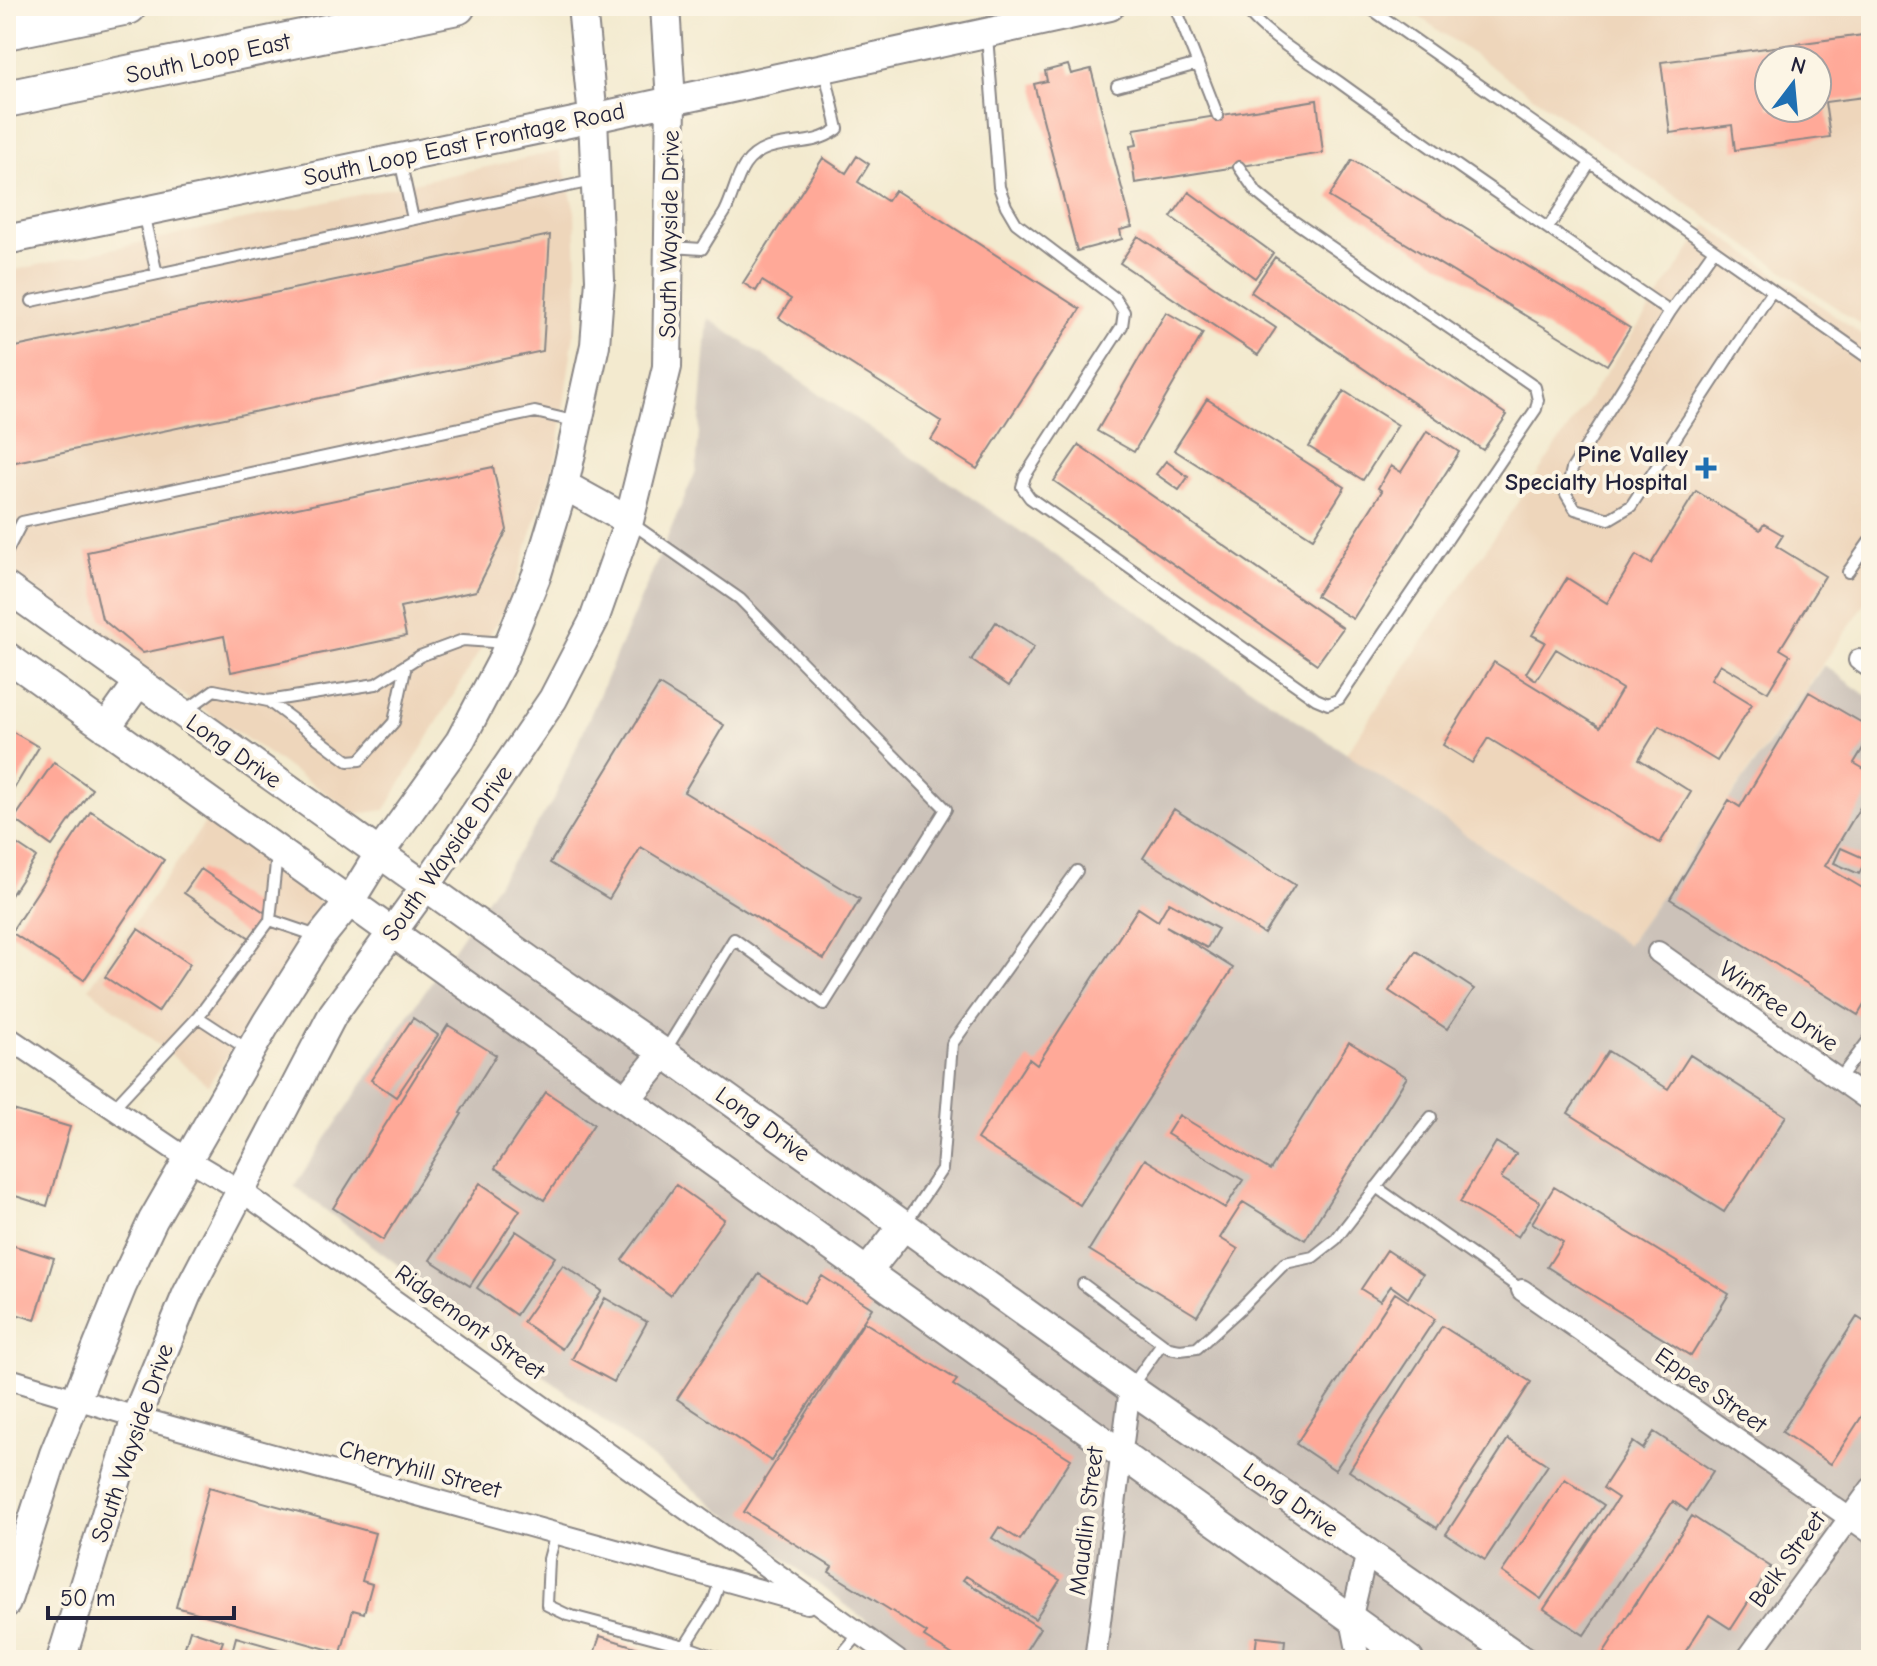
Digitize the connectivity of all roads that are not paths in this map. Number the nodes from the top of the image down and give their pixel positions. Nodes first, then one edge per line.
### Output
1 (128, 6) edge
2 (457, 6) edge
3 (582, 6) edge
4 (665, 6) edge
5 (1110, 6) edge
6 (1175, 6) edge
7 (1244, 6) edge
8 (1367, 6) edge
9 (6, 31) edge
10 (987, 34) junction
11 (1198, 64) junction
12 (824, 68) junction
13 (1117, 86) dead end
14 (6, 99) edge
15 (671, 101) junction
16 (1218, 116) dead end
17 (593, 118) junction
18 (399, 158) junction
19 (1590, 163) junction
20 (1239, 167) dead end
21 (594, 181) junction
22 (143, 211) junction
23 (413, 219) junction
24 (1548, 228) junction
25 (6, 240) edge
26 (669, 247) junction
27 (1714, 250) junction
28 (157, 274) junction
29 (1772, 291) junction
30 (32, 301) dead end
31 (1670, 312) junction
32 (1871, 360) edge
33 (580, 423) junction
34 (564, 485) junction
35 (629, 521) junction
36 (1871, 539) edge
37 (6, 553) edge
38 (1848, 572) dead end
39 (6, 587) edge
40 (509, 644) junction
41 (6, 656) edge
42 (406, 665) junction
43 (138, 683) junction
44 (268, 701) junction
45 (181, 713) junction
46 (106, 728) junction
47 (278, 849) junction
48 (379, 854) junction
49 (1077, 871) dead end
50 (425, 887) junction
51 (350, 901) junction
52 (270, 920) junction
53 (393, 931) junction
54 (320, 938) junction
55 (1658, 952) dead end
56 (198, 1017) junction
57 (6, 1036) edge
58 (1871, 1037) edge
59 (250, 1051) junction
60 (664, 1053) junction
61 (1839, 1079) junction
62 (626, 1099) junction
63 (1871, 1102) edge
64 (113, 1108) junction
65 (1431, 1117) dead end
66 (188, 1159) junction
67 (1376, 1187) junction
68 (240, 1190) junction
69 (904, 1225) junction
70 (867, 1272) junction
71 (1083, 1284) dead end
72 (1522, 1290) joint
73 (1162, 1343) junction
74 (6, 1378) edge
75 (1130, 1388) junction
76 (78, 1399) junction
77 (136, 1417) junction
78 (1120, 1455) junction
79 (1871, 1488) edge
80 (1849, 1517) junction
81 (556, 1533) junction
82 (1871, 1533) edge
83 (1367, 1552) junction
84 (721, 1579) junction
85 (6, 1603) edge
86 (820, 1606) junction
87 (1351, 1620) junction
88 (859, 1634) junction
89 (685, 1646) junction
90 (61, 1660) edge
91 (724, 1660) edge
92 (837, 1660) edge
93 (897, 1660) edge
94 (1095, 1660) edge
95 (1359, 1660) edge
96 (1409, 1660) edge
97 (1522, 1660) edge
98 (1746, 1660) edge

1 - 9 highway
2 - 14 highway, South Loop East
3 - 17 main road
4 - 15 main road, South Wayside Drive
5 - 10 main road, South Loop East Frontage Road
6 - 11 lane
7 - 24 lane
8 - 19 lane
10 - 12 main road, South Loop East Frontage Road
10 - 20 lane
11 - 13 lane
11 - 16 lane
12 - 15 main road, South Loop East Frontage Road
12 - 26 lane
15 - 17 main road, South Loop East Frontage Road
15 - 26 main road, South Wayside Drive
17 - 18 main road, South Loop East Frontage Road
17 - 21 main road
18 - 22 main road, South Loop East Frontage Road
18 - 23 lane
19 - 24 lane
19 - 27 lane
21 - 23 lane
21 - 33 main road
22 - 25 main road, South Loop East Frontage Road
22 - 28 lane
23 - 28 lane
24 - 31 lane
26 - 35 main road, South Wayside Drive
27 - 29 lane
27 - 31 lane
28 - 30 lane
29 - 31 lane
29 - 32 lane
33 - 34 main road
33 - 37 lane
34 - 35 main road
34 - 40 main road
35 - 50 main road, South Wayside Drive
35 - 60 lane
36 - 38 lane
39 - 43 main road, Long Drive
40 - 42 lane
40 - 48 main road
41 - 46 main road
42 - 44 lane
42 - 44 lane
43 - 45 main road, Long Drive
43 - 46 main road
44 - 45 lane
45 - 48 main road, Long Drive
46 - 47 main road
47 - 51 main road
47 - 52 lane
48 - 50 main road, Long Drive
48 - 51 main road
49 - 69 lane
50 - 53 main road, South Wayside Drive
50 - 60 main road, Long Drive
51 - 53 main road
51 - 54 main road
52 - 54 lane
52 - 56 lane
53 - 62 main road
53 - 68 main road, South Wayside Drive
54 - 59 main road
55 - 61 street, Winfree Drive
56 - 59 lane
56 - 64 lane
57 - 64 street, Ridgemont Street
58 - 61 lane
59 - 66 main road
60 - 62 main road
60 - 69 main road, Long Drive
61 - 63 street, Winfree Drive
62 - 70 main road
64 - 66 street, Ridgemont Street
65 - 67 lane
66 - 68 street, Ridgemont Street
66 - 76 main road
67 - 72 lane
67 - 73 lane
68 - 77 main road, South Wayside Drive
68 - 86 street, Ridgemont Street
69 - 70 main road
69 - 75 main road, Long Drive
70 - 78 main road
71 - 73 lane
72 - 80 street, Eppes Street
73 - 75 lane
74 - 76 street, Cherryhill Street
75 - 78 street, Maudlin Street
75 - 83 main road, Long Drive
76 - 77 street, Cherryhill Street
76 - 85 main road
77 - 81 street, Cherryhill Street
77 - 90 main road, South Wayside Drive
78 - 87 main road
78 - 94 street, Maudlin Street
79 - 80 street, Belk Street
80 - 82 street, Eppes Street
80 - 98 street, Belk Street
81 - 84 street, Cherryhill Street
81 - 89 lane
83 - 87 street
83 - 97 main road, Long Drive
84 - 86 street, Cherryhill Street
84 - 89 lane
86 - 88 street, Ridgemont Street
87 - 95 street
87 - 96 main road
88 - 92 lane
88 - 93 street, Ridgemont Street
89 - 91 lane

